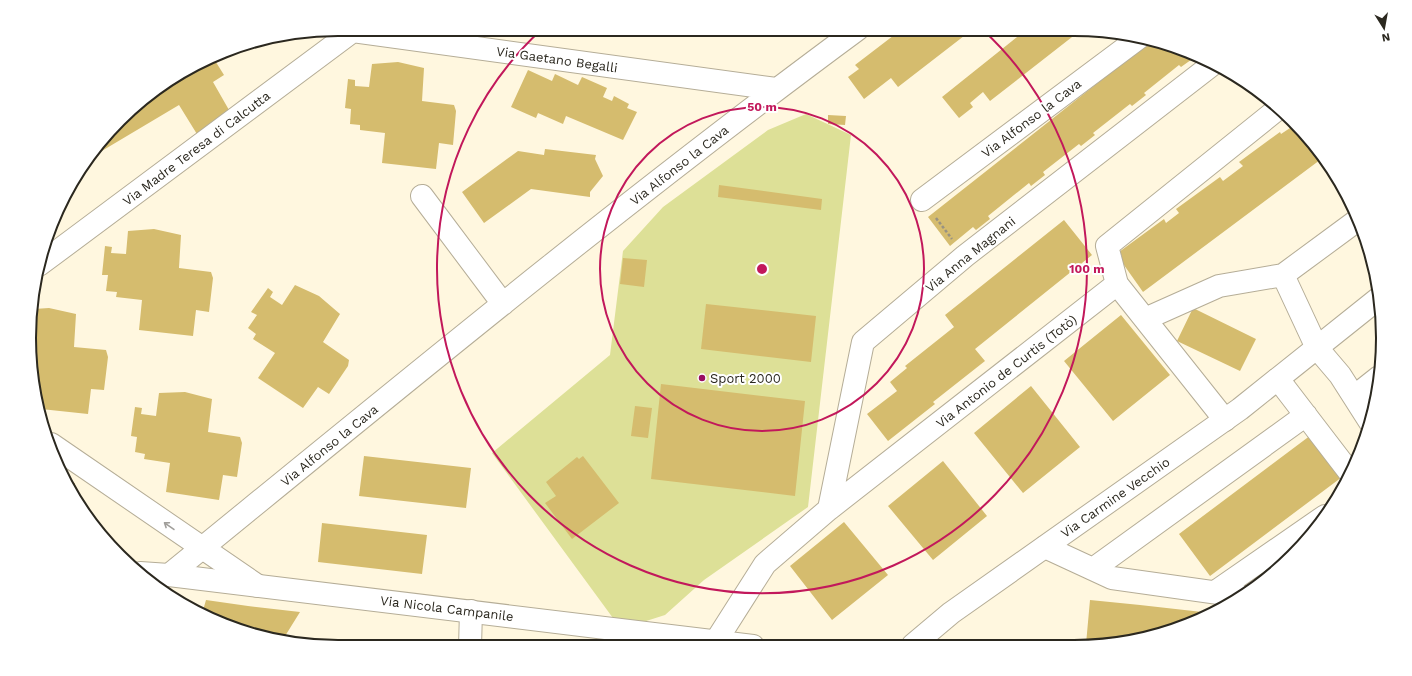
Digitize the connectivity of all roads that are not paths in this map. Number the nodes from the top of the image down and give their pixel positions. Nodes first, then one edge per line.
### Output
1 (337, 36) edge
2 (389, 36) edge
3 (848, 36) edge
4 (1133, 42) edge
5 (1209, 67) edge
6 (776, 89) junction
7 (1274, 112) edge
8 (422, 196) dead end
9 (922, 200) road end
10 (1353, 223) edge
11 (46, 260) edge
12 (1283, 276) junction
13 (1117, 284) junction
14 (1373, 303) edge
15 (503, 304) junction
16 (1145, 319) junction
17 (1317, 348) junction
18 (1278, 379) junction
19 (1372, 382) edge
20 (1355, 396) junction
21 (1366, 415) edge
22 (1306, 416) junction
23 (1225, 420) junction
24 (57, 448) edge
25 (1347, 469) edge
26 (829, 509) junction
27 (1311, 526) edge
28 (1045, 547) junction
29 (201, 549) junction
30 (1093, 569) junction
31 (162, 580) edge
32 (258, 586) junction
33 (1215, 592) junction
34 (1233, 595) edge
35 (471, 611) junction
36 (470, 640) edge
37 (708, 640) edge
38 (717, 640) edge
39 (919, 640) edge

1 - 11 street, Via Madre Teresa di Calcutta
2 - 6 street, Via Gaetano Begalli
3 - 6 street, Via Alfonso la Cava
4 - 9 street, Via Alfonso la Cava
5 - 26 street, Via Anna Magnani
6 - 15 street, Via Alfonso la Cava
7 - 13 street
8 - 15 street
10 - 12 street
12 - 16 street
12 - 17 street
13 - 16 street
13 - 26 street, Via Antonio de Curtis (Totò)
14 - 17 street, Via Carmine Vecchio
15 - 29 street, Via Alfonso la Cava
16 - 23 street
17 - 18 street, Via Carmine Vecchio
17 - 20 street
18 - 22 street
18 - 23 street, Via Carmine Vecchio
19 - 20 street
20 - 21 street
22 - 25 street
22 - 30 street
23 - 28 street, Via Carmine Vecchio
29 -> 24 street
26 - 38 street, Via Antonio de Curtis (Totò)
27 - 33 street
28 - 30 street
28 - 39 street, Via Carmine Vecchio
29 - 31 street, Via Alfonso la Cava
29 - 32 street
30 - 33 street
31 - 32 street, Via Nicola Campanile
32 - 35 street, Via Nicola Campanile
33 - 34 street
35 - 36 street
35 - 37 street, Via Nicola Campanile

